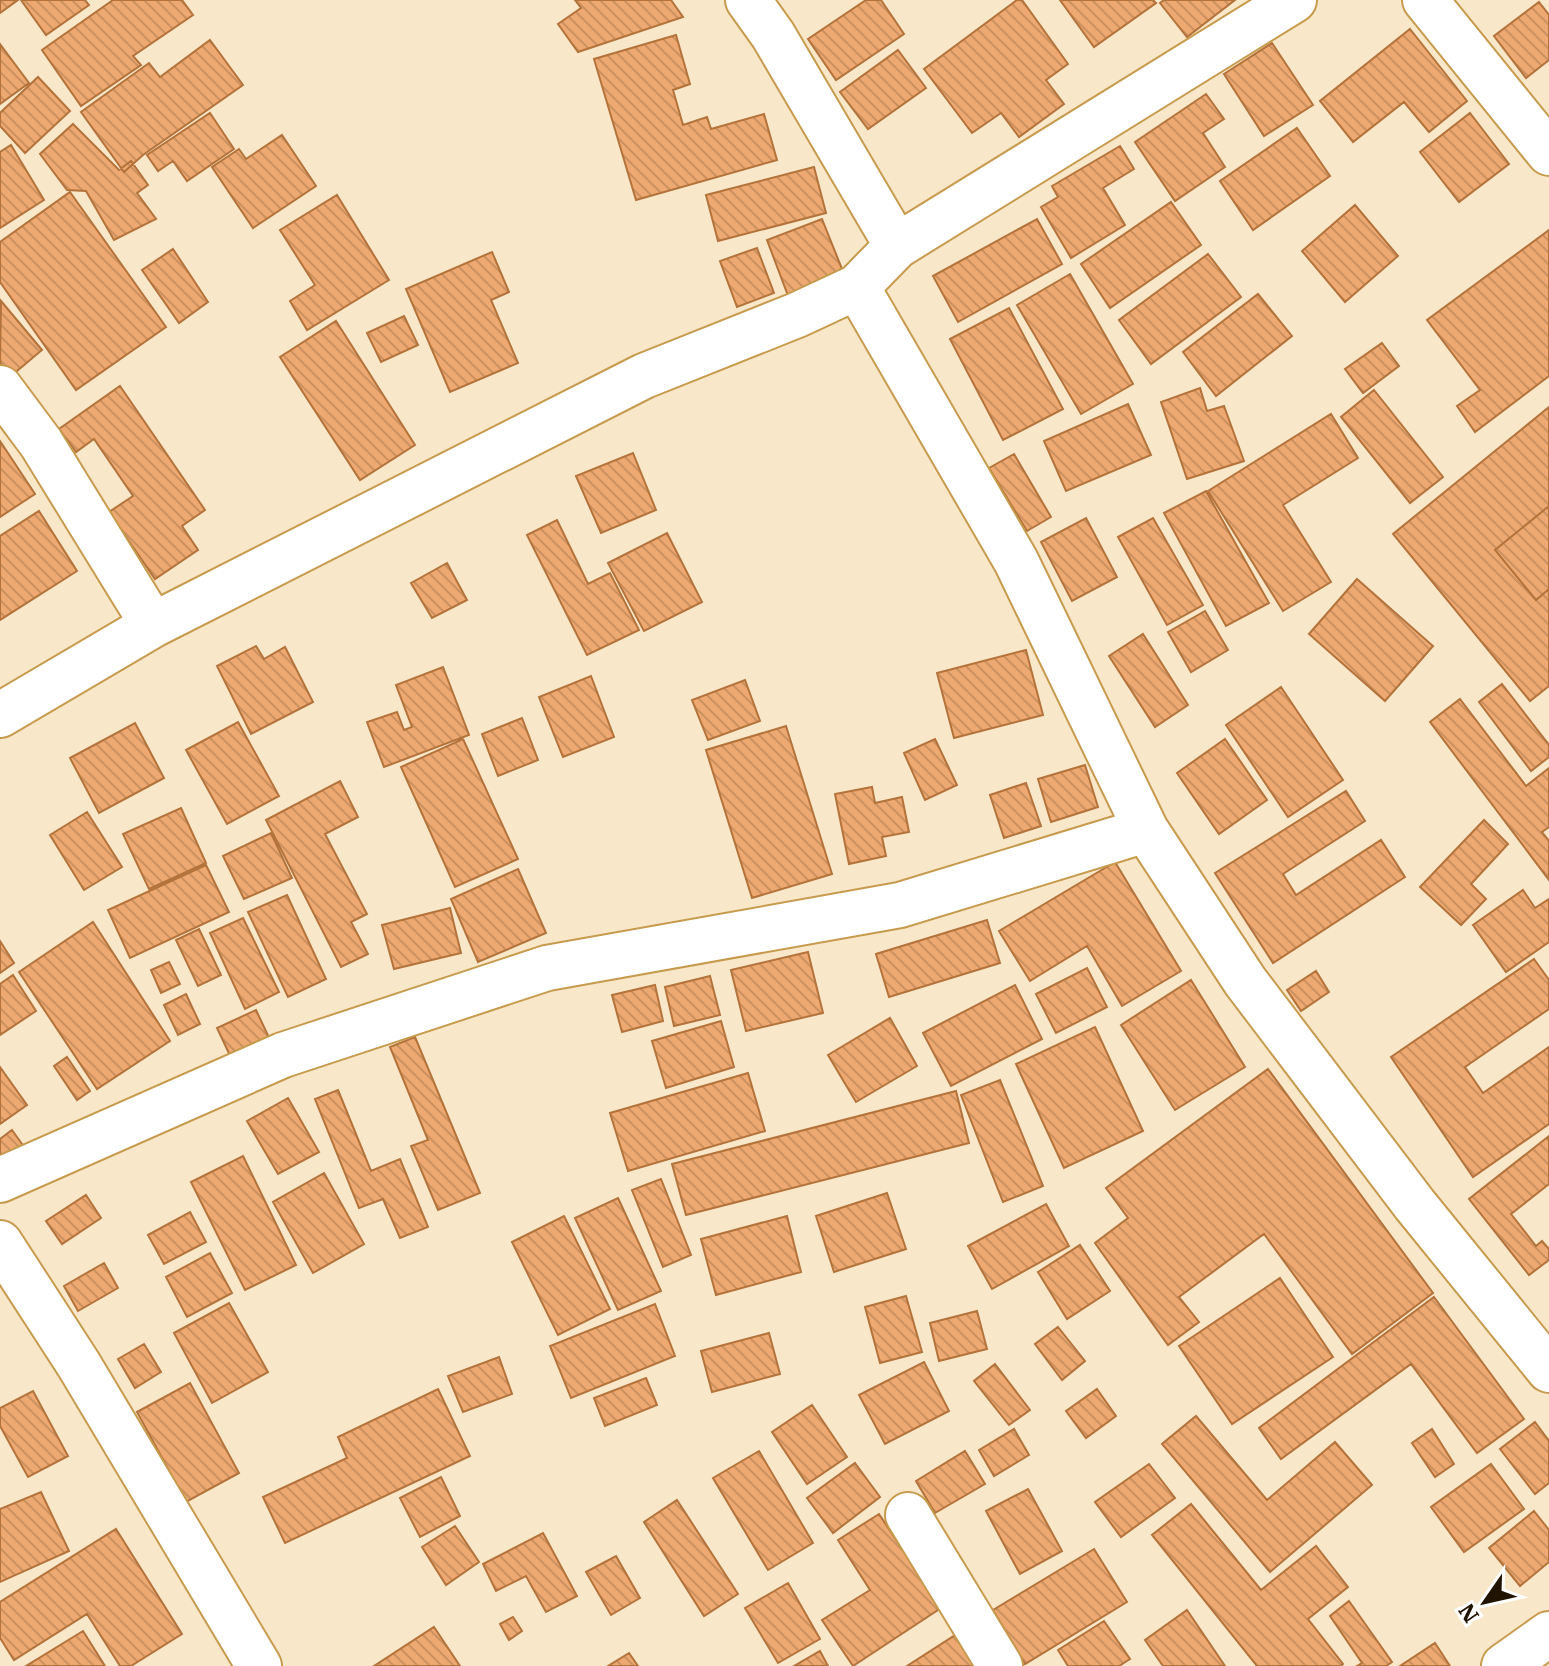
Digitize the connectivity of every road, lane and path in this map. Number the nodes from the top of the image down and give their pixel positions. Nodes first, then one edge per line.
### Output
1 (748, 0) edge
2 (1294, 0) edge
3 (1425, 0) edge
4 (1549, 153) edge
5 (897, 246) junction
6 (857, 287) junction
7 (0, 388) edge
8 (153, 625) junction
9 (0, 715) edge
10 (1146, 830) junction
11 (0, 1180) edge
12 (0, 1243) edge
13 (1549, 1370) edge
14 (908, 1515) dead end
15 (1549, 1634) edge
16 (259, 1666) edge
17 (1000, 1666) edge
18 (1504, 1666) edge

1 - 5 street
2 - 5 street
3 - 4 street
5 - 6 street
6 - 8 street
6 - 10 street
7 - 8 street
8 - 9 street
10 - 11 street
10 - 13 street
12 - 16 street
14 - 17 street
15 - 18 street

